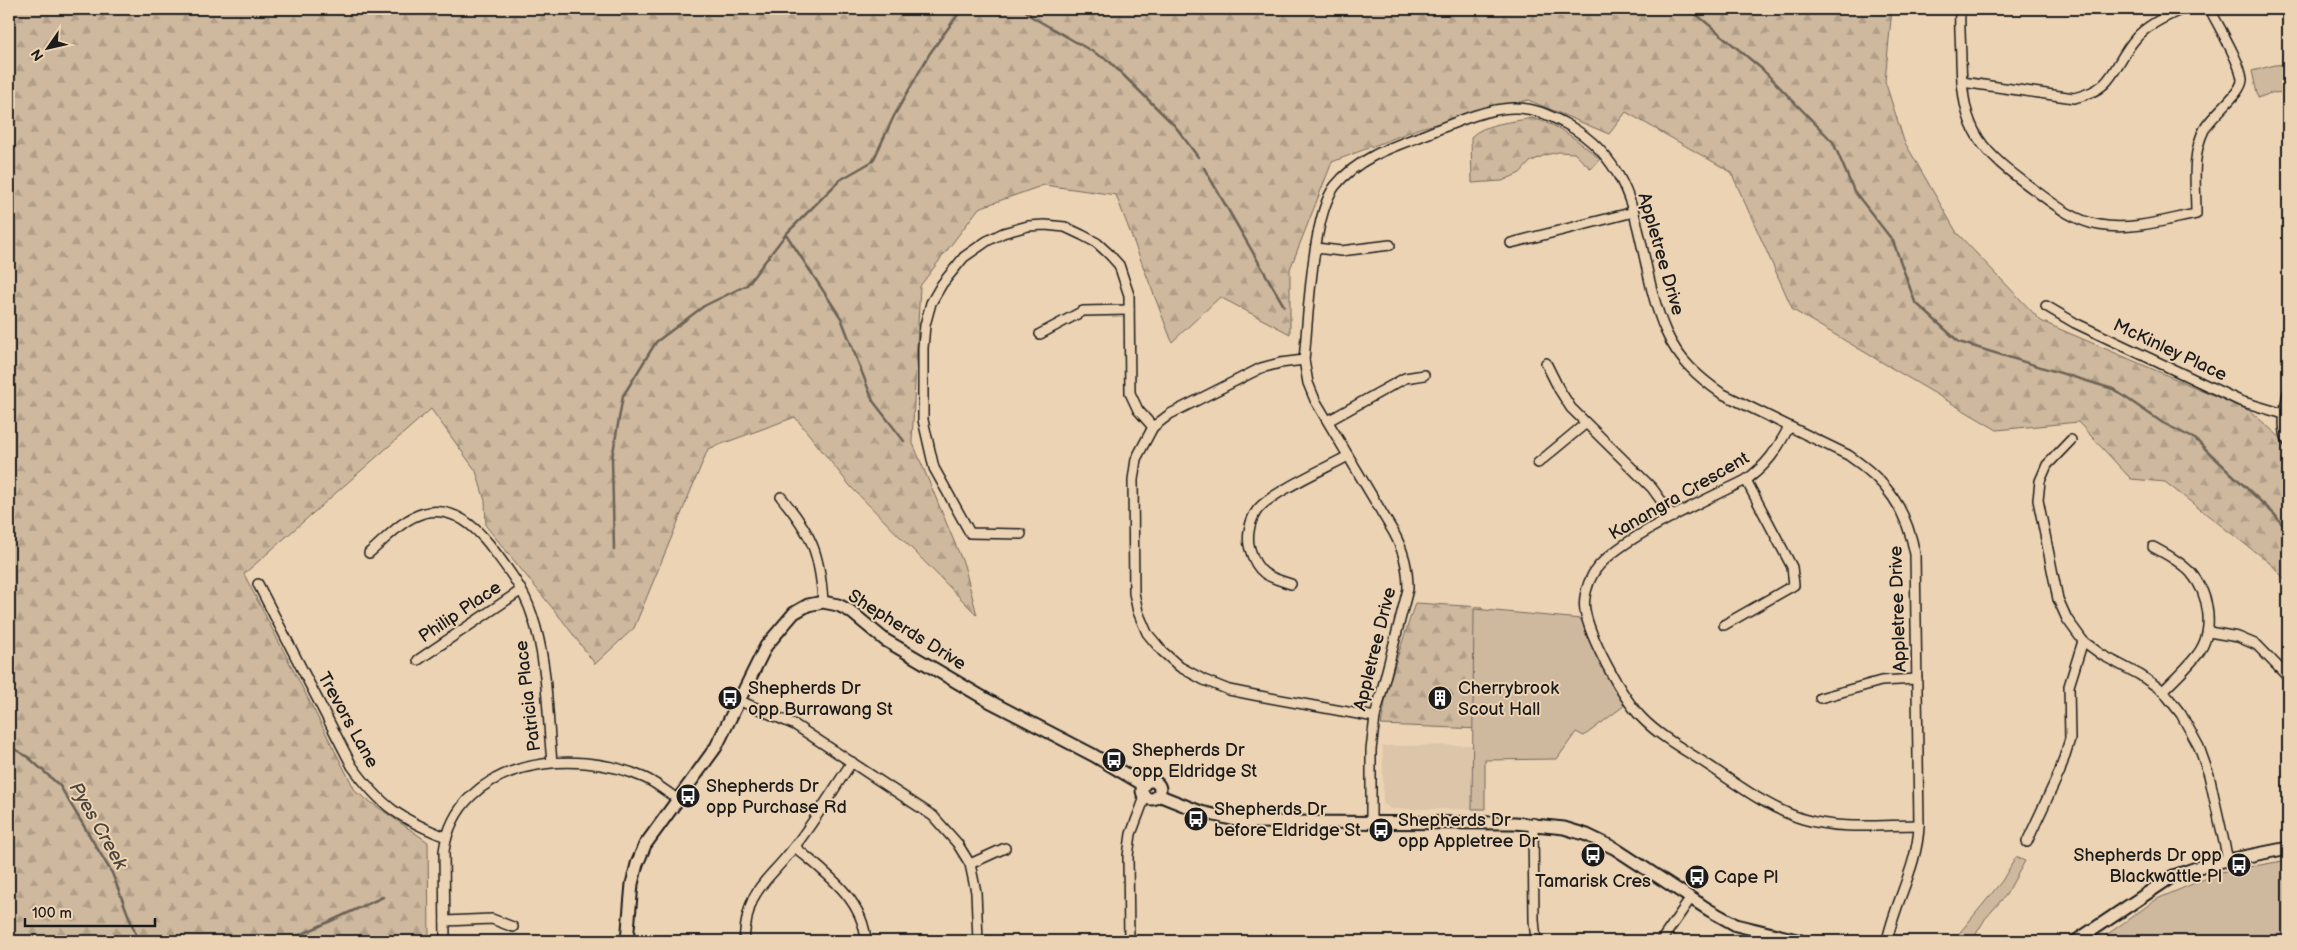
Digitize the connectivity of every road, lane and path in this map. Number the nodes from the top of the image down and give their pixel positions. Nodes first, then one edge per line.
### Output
1 (1960, 9) edge
2 (2181, 9) edge
3 (2210, 9) edge
4 (1962, 82) junction
5 (1634, 212) junction
6 (1511, 243) dead end
7 (1390, 245) dead end
8 (1316, 248) junction
9 (2046, 306) dead end
10 (1129, 310) junction
11 (1040, 334) dead end
12 (1304, 360) junction
13 (1546, 363) dead end
14 (1424, 375) dead end
15 (2288, 392) edge
16 (2284, 414) junction
17 (1328, 422) junction
18 (1585, 424) junction
19 (1153, 426) junction
20 (1789, 427) junction
21 (2071, 440) dead end
22 (2288, 442) edge
23 (1348, 456) junction
24 (1538, 463) dead end
25 (1746, 480) junction
26 (781, 497) dead end
27 (1674, 517) junction
28 (1022, 534) dead end
29 (2153, 547) dead end
30 (369, 553) dead end
31 (258, 584) dead end
32 (1291, 584) dead end
33 (520, 591) junction
34 (823, 602) junction
35 (1724, 625) dead end
36 (2209, 632) junction
37 (2083, 641) junction
38 (418, 660) dead end
39 (2288, 677) edge
40 (1917, 679) junction
41 (2163, 692) junction
42 (1820, 698) dead end
43 (738, 700) junction
44 (1375, 717) junction
45 (552, 762) junction
46 (852, 762) junction
47 (1144, 785) junction
48 (1158, 795) junction
49 (1145, 797) junction
50 (677, 799) junction
51 (1371, 823) junction
52 (1533, 823) junction
53 (1920, 825) junction
54 (446, 837) junction
55 (2027, 842) dead end
56 (795, 847) junction
57 (1005, 848) dead end
58 (2288, 848) edge
59 (2228, 860) junction
60 (970, 864) junction
61 (1691, 898) junction
62 (445, 921) junction
63 (513, 927) dead end
64 (445, 941) edge
65 (627, 941) edge
66 (744, 941) edge
67 (866, 941) edge
68 (978, 941) edge
69 (1129, 941) edge
70 (1536, 941) edge
71 (1661, 941) edge
72 (1801, 941) edge
73 (1887, 941) edge
74 (2076, 941) edge

1 - 4 street
2 - 4 street
3 - 4 street
5 - 6 street
5 - 8 street, Appletree Drive
5 - 20 street, Appletree Drive
7 - 8 street
8 - 12 street, Appletree Drive
9 - 16 street, McKinley Place
10 - 11 street
10 - 19 street
10 - 28 street
12 - 17 street, Appletree Drive
12 - 19 street
13 - 18 street
14 - 17 street
15 - 16 street
16 - 22 street
17 - 23 street, Appletree Drive
18 - 24 street
18 - 27 street
19 - 44 street
20 - 25 street, Kanangra Crescent
20 - 40 street, Appletree Drive
21 - 37 street
23 - 32 street
23 - 44 street, Appletree Drive
25 - 27 street, Kanangra Crescent
25 - 35 street
26 - 34 street
27 - 53 street, Kanangra Crescent
29 - 36 street
30 - 33 street, Patricia Place
31 - 54 street, Trevors Lane
33 - 38 street, Philip Place
33 - 45 street, Patricia Place
34 - 43 main road, Shepherds Drive
34 - 47 main road, Shepherds Drive
36 - 39 street
36 - 41 street
37 - 41 street
37 - 55 street
40 - 42 street
40 - 53 street, Appletree Drive
41 - 59 street
43 - 46 street
43 - 50 main road, Shepherds Drive
44 - 51 street, Appletree Drive
45 - 50 street
45 - 54 street
46 - 56 street
46 - 60 street
47 - 48 main road
47 - 49 main road
48 - 49 main road
48 - 51 main road
49 - 69 street
50 - 65 main road, Shepherds Drive
51 - 52 main road
52 - 61 main road
52 - 70 street
53 - 73 street, Appletree Drive
54 - 62 street
56 - 66 street
56 - 67 street
57 - 60 street
58 - 59 main road
59 - 74 main road
60 - 68 street
61 - 71 street
61 - 72 main road
62 - 63 street
62 - 64 street

